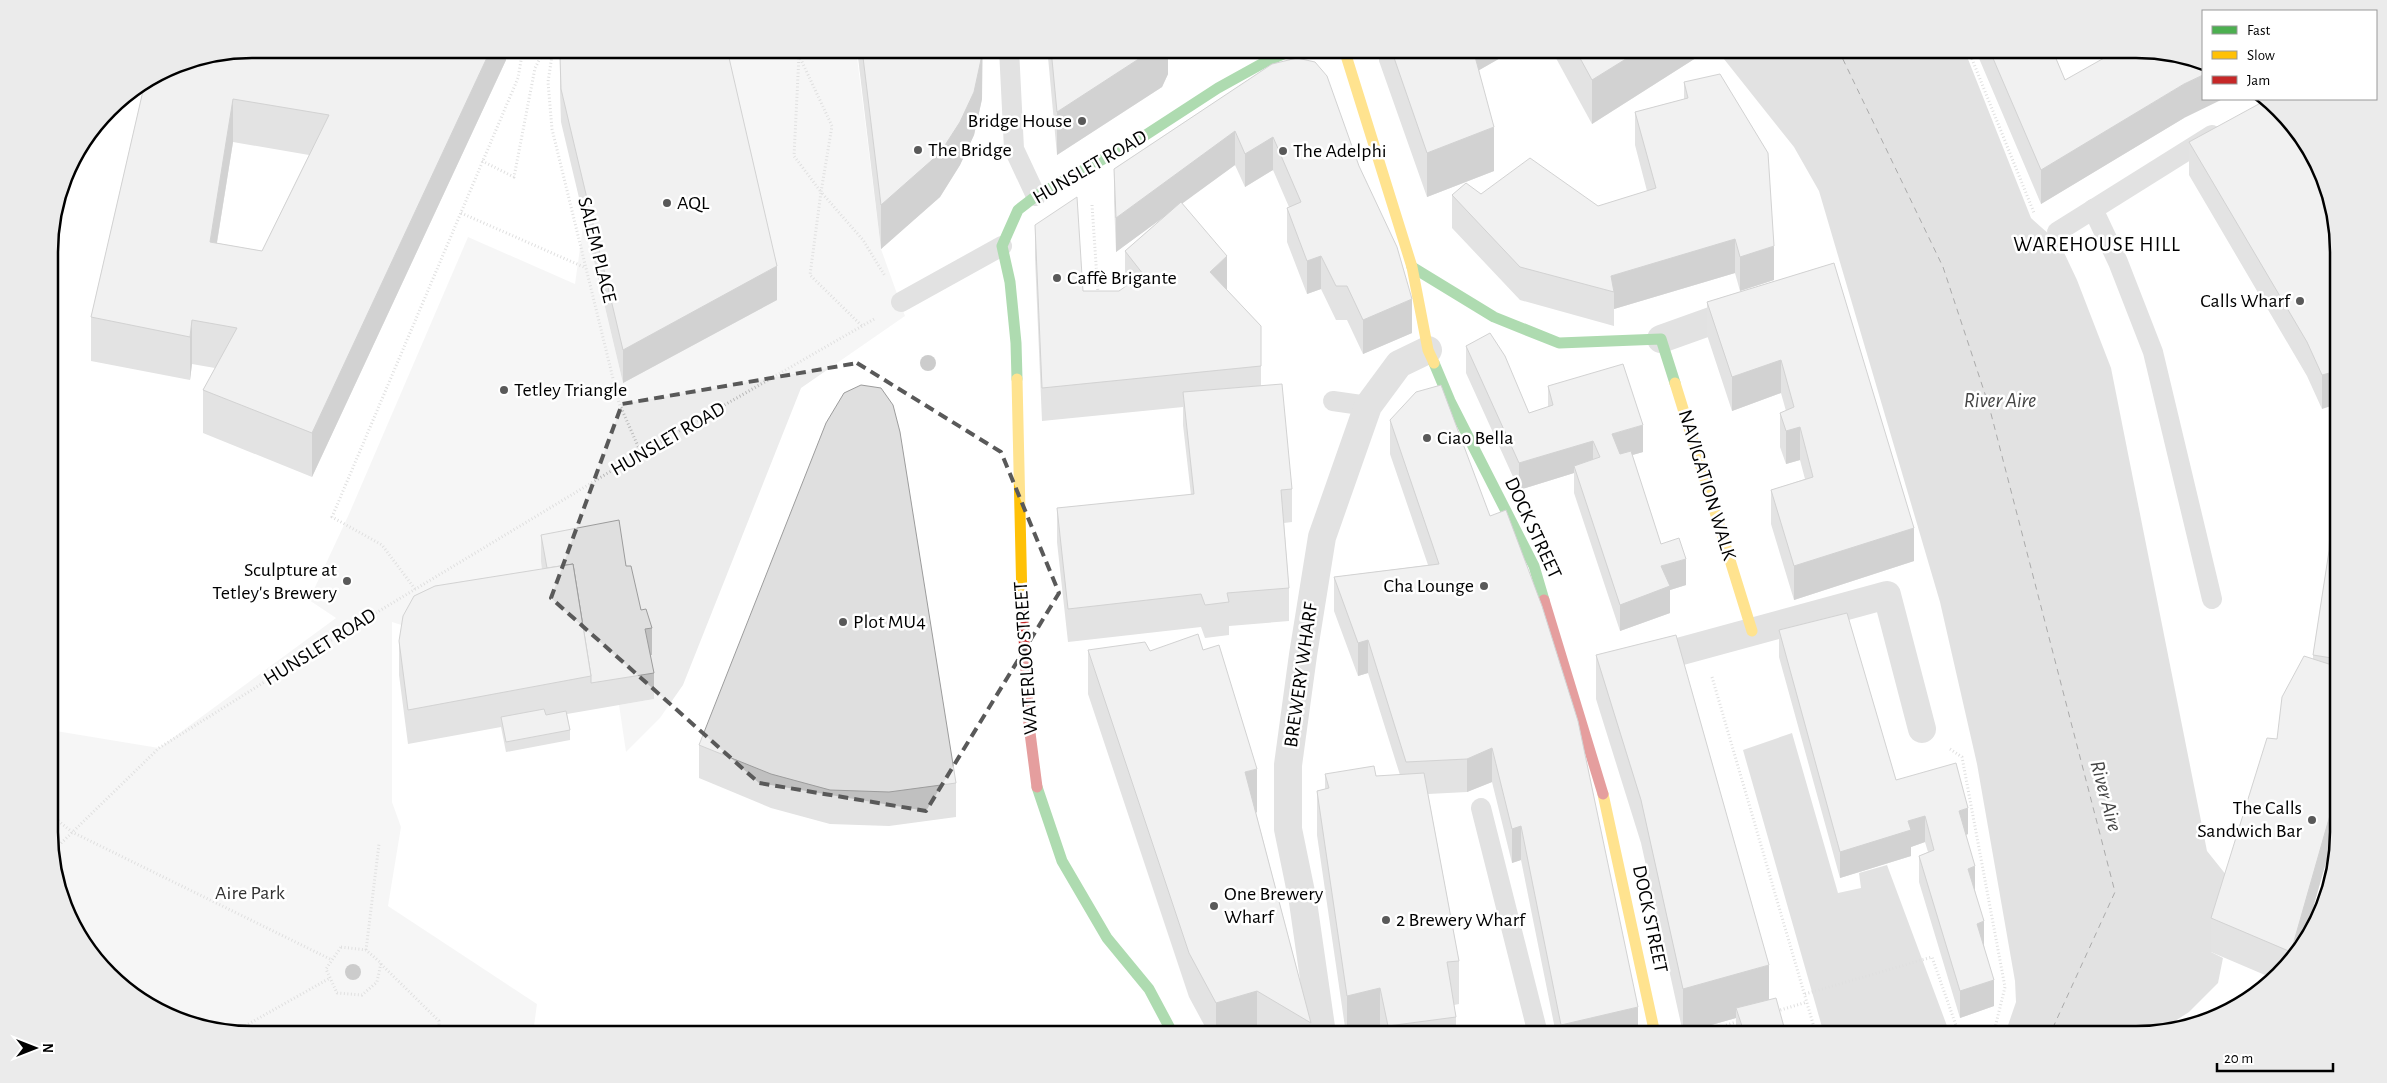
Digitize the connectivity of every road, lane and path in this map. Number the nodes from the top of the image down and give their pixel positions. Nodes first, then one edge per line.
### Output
1 (521, 58) edge
2 (540, 58) edge
3 (552, 58) edge
4 (799, 58) edge
5 (801, 58) edge
6 (1009, 58) edge
7 (1274, 58) edge
8 (1347, 58) edge
9 (1972, 58) edge
10 (2227, 126) edge
11 (482, 161) junction
12 (1088, 168) junction
13 (821, 192) junction
14 (1036, 196) junction
15 (2093, 209) junction
16 (460, 213) junction
17 (2057, 232) joint
18 (1002, 246) junction
19 (1412, 266) junction
20 (586, 268) junction
21 (1099, 299) edge
22 (901, 302) junction
23 (1762, 303) edge
24 (863, 326) junction
25 (1661, 339) junction
26 (1428, 350) junction
27 (1333, 401) dead end
28 (1368, 406) junction
29 (641, 453) junction
30 (415, 589) junction
31 (2212, 599) dead end
32 (1752, 631) junction
33 (1703, 646) junction
34 (1624, 667) edge
35 (1922, 729) joint
36 (1481, 808) dead end
37 (58, 821) edge
38 (72, 832) junction
39 (379, 844) dead end
40 (58, 845) edge
41 (366, 950) junction
42 (332, 960) junction
43 (380, 963) junction
44 (330, 978) junction
45 (1805, 994) junction
46 (1807, 1002) junction
47 (1770, 1012) edge
48 (1742, 1020) edge
49 (246, 1026) edge
50 (439, 1026) edge
51 (1169, 1026) edge
52 (1321, 1026) edge
53 (1536, 1026) edge
54 (1653, 1026) edge
55 (1724, 1026) edge
56 (1814, 1026) edge
57 (1956, 1026) edge
58 (1996, 1026) edge

1 - 11 path
2 - 11 path
3 - 20 path, SALEM PLACE
4 - 13 path
5 - 13 path
6 - 14 lane
7 - 12 street, HUNSLET ROAD
8 - 19 street, DOCK STREET
9 - 17 path
10 - 15 lane
11 - 16 path
12 - 14 street, HUNSLET ROAD
12 - 21 path
13 - 22 path
13 - 24 path
14 - 18 street, HUNSLET ROAD
15 - 17 lane
15 - 31 lane
16 - 20 path
16 - 30 path
18 - 22 lane
18 - 51 street, WATERLOO STREET
19 - 25 street
19 - 26 street, DOCK STREET
20 - 29 path, SALEM PLACE
22 - 24 path, HUNSLET ROAD
23 - 25 street
24 - 29 path, HUNSLET ROAD
25 - 32 street, NAVIGATION WALK
26 - 28 street, BREWERY WHARF
26 - 54 street, DOCK STREET
27 - 28 lane
28 - 52 street, BREWERY WHARF
29 - 30 path, HUNSLET ROAD
30 - 38 path, HUNSLET ROAD
32 - 33 street
32 - 35 street
33 - 34 street
33 - 45 path
35 - 58 path
36 - 53 lane
37 - 38 path
38 - 40 path, HUNSLET ROAD
38 - 42 path
39 - 41 path
41 - 42 path
41 - 43 path
42 - 44 path
43 - 44 path
43 - 50 path
44 - 49 path
45 - 46 path
45 - 57 path
46 - 47 path
46 - 56 path
48 - 55 path

